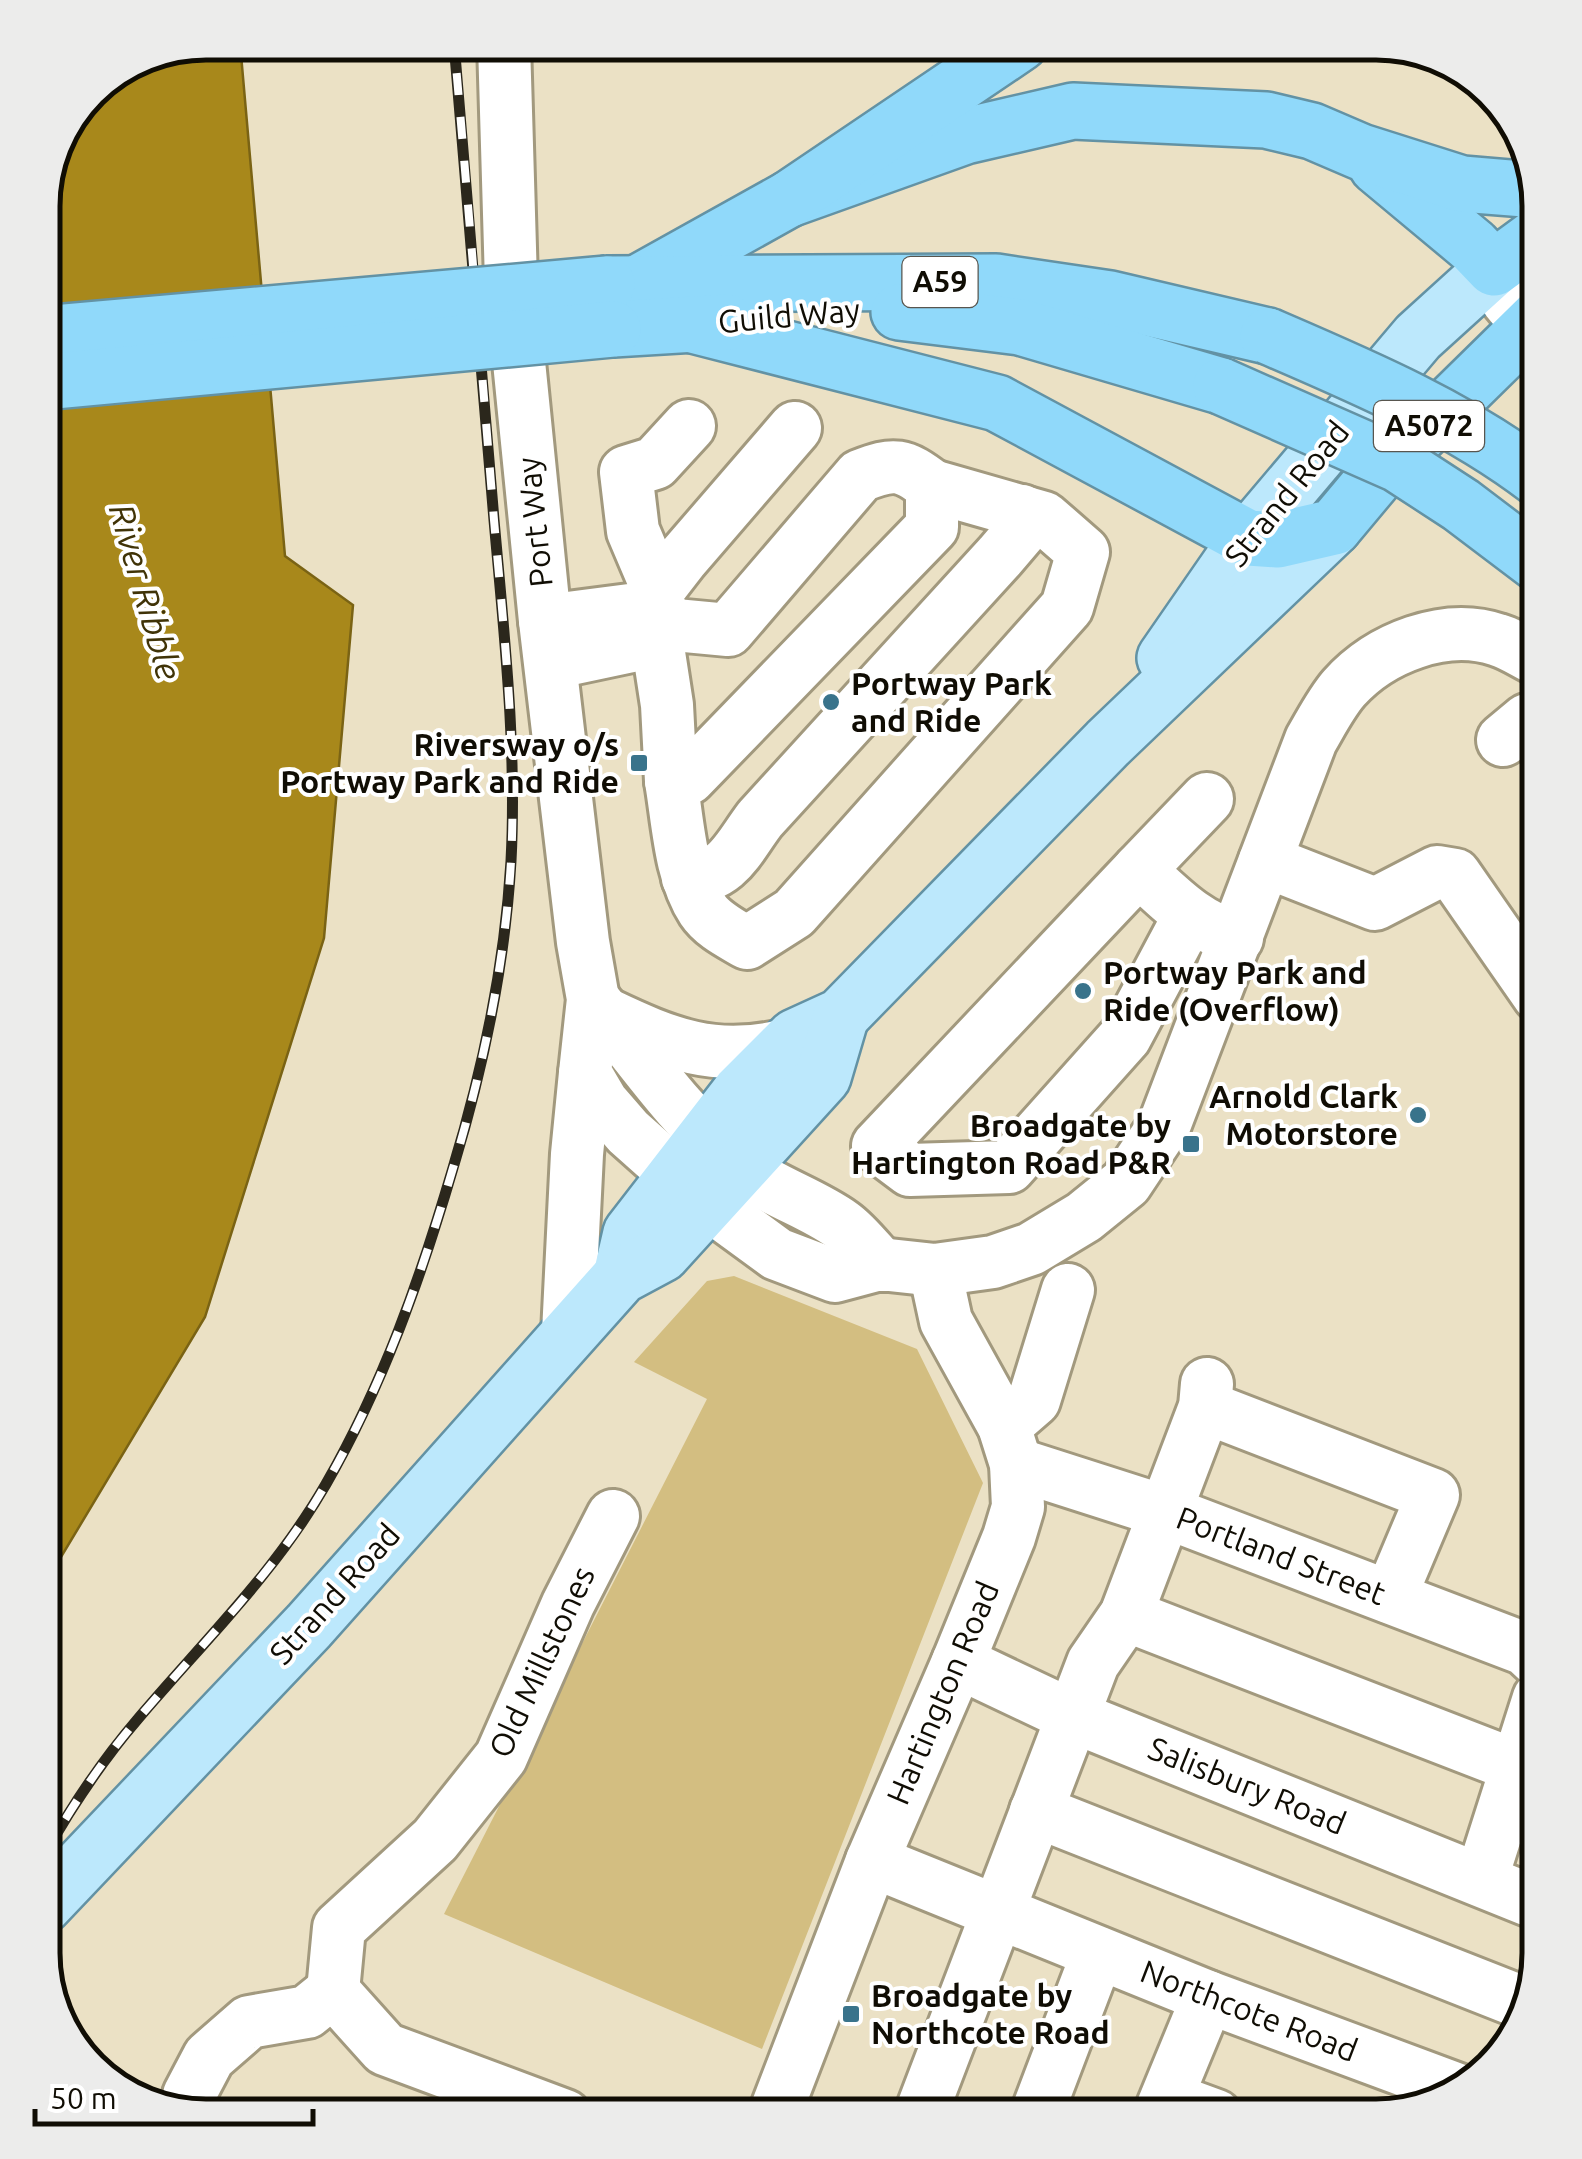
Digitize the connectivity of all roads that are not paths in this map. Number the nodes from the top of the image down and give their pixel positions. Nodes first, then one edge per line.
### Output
1 (505, 60) edge
2 (995, 60) edge
3 (1361, 152) junction
4 (1521, 189) edge
5 (788, 199) junction
6 (1522, 247) edge
7 (1494, 268) junction
8 (619, 299) junction
9 (1522, 315) edge
10 (693, 325) junction
11 (1522, 330) edge
12 (60, 333) edge
13 (1418, 337) junction
14 (1522, 342) edge
15 (60, 380) edge
16 (690, 426) dead end
17 (795, 428) dead end
18 (1522, 467) edge
19 (932, 486) junction
20 (1022, 511) junction
21 (1334, 526) junction
22 (1248, 538) junction
23 (1522, 551) edge
24 (655, 599) junction
25 (728, 630) junction
26 (548, 642) junction
27 (1522, 694) edge
28 (667, 704) junction
29 (1108, 743) junction
30 (670, 781) junction
31 (1206, 799) dead end
32 (1265, 861) junction
33 (1139, 870) junction
34 (688, 878) junction
35 (1190, 915) junction
36 (1237, 938) junction
37 (1522, 970) edge
38 (599, 1006) junction
39 (841, 1016) junction
40 (786, 1045) junction
41 (585, 1073) junction
42 (709, 1171) junction
43 (934, 1270) junction
44 (1068, 1290) dead end
45 (568, 1333) junction
46 (1010, 1445) junction
47 (1166, 1512) junction
48 (613, 1516) dead end
49 (1390, 1598) junction
50 (1126, 1615) junction
51 (1522, 1648) edge
52 (958, 1662) junction
53 (1072, 1716) junction
54 (1522, 1767) edge
55 (1522, 1786) edge
56 (1036, 1811) junction
57 (872, 1861) junction
58 (1481, 1880) junction
59 (60, 1887) edge
60 (1522, 1897) edge
61 (999, 1912) junction
62 (1098, 1953) junction
63 (333, 1991) junction
64 (1208, 1997) junction
65 (1514, 1999) edge
66 (1441, 2083) edge
67 (190, 2098) edge
68 (519, 2099) edge
69 (781, 2099) edge
70 (927, 2099) edge
71 (1042, 2099) edge
72 (1166, 2099) edge

1 - 26 street, Port Way
2 - 5 highway
3 - 4 highway
3 - 5 highway
3 - 7 highway
5 - 8 highway
6 - 7 highway
7 - 9 street
7 - 13 main road, Strand Road
8 - 10 highway, Guild Way / A59
8 - 12 highway, Guild Way / A59, bridge
8 - 15 highway, Guild Way / A59, bridge
8 - 18 highway, Guild Way / A59, bridge
10 - 22 highway
10 - 23 highway, Guild Way / A59, bridge
11 - 13 main road
13 - 22 main road, Strand Road
14 - 21 highway, Strand Road / A5072
16 - 24 street
17 - 24 street
19 - 20 street
19 - 25 street
19 - 30 street
20 - 34 street
20 - 34 street
21 - 22 highway
21 - 29 main road, Strand Road
22 - 29 main road, Strand Road
24 - 25 street
24 - 26 street
25 - 28 street
26 - 28 street
26 - 38 street, Port Way
27 - 32 street
28 - 30 street
29 - 39 main road, Strand Road
30 - 34 street
31 - 33 street
32 - 36 street
32 - 37 street
33 - 35 street
33 - 35 street
35 - 36 street
36 - 43 street
38 - 40 street
38 - 41 street, Port Way
38 - 42 street, Port Way
39 - 40 main road, Strand Road
39 - 42 main road, Strand Road
40 - 42 main road, Strand Road
41 - 42 street
41 - 45 street, Port Way
42 - 43 street
42 - 45 main road, Strand Road
43 - 46 street, Hartington Road
44 - 46 street
45 - 59 main road, Strand Road
46 - 47 street, Portland Street
46 - 52 street, Hartington Road
47 - 49 street, Portland Street
47 - 49 street
47 - 50 street
48 - 63 street, Old Millstones
49 - 51 street, Portland Street
50 - 53 street
50 - 54 street
52 - 53 street, Salisbury Road
52 - 57 street, Hartington Road
53 - 56 street
53 - 58 street, Salisbury Road
55 - 58 street
56 - 61 street
56 - 65 street
57 - 61 street, Northcote Road
57 - 69 street, Hartington Road
58 - 60 street, Salisbury Road
61 - 62 street, Northcote Road
61 - 70 street
62 - 64 street, Northcote Road
62 - 71 street
63 - 67 street
63 - 68 street
64 - 66 street, Northcote Road
64 - 72 street

